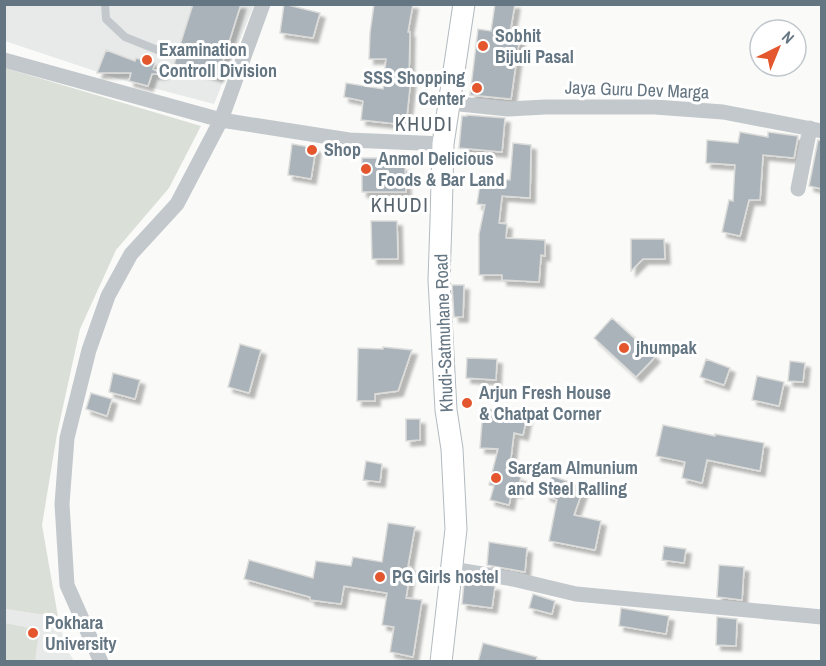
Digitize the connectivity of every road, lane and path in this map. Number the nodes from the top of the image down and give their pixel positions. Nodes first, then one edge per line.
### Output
1 (105, 4) edge
2 (263, 4) edge
3 (464, 4) edge
4 (165, 53) dead end
5 (4, 60) edge
6 (450, 103) junction
7 (221, 120) junction
8 (816, 129) edge
9 (443, 144) junction
10 (798, 189) dead end
11 (452, 569) junction
12 (822, 617) edge
13 (101, 662) edge
14 (441, 662) edge

1 - 4 lane
2 - 7 street
3 - 6 main road, Khudi-Satmuhane Road
5 - 7 street
6 - 8 street, Jaya Guru Dev Marga
6 - 9 main road, Khudi-Satmuhane Road
7 - 9 street
7 - 13 street
8 - 10 street
9 - 11 main road, Khudi-Satmuhane Road
11 - 12 street
11 - 14 main road, Khudi-Satmuhane Road

